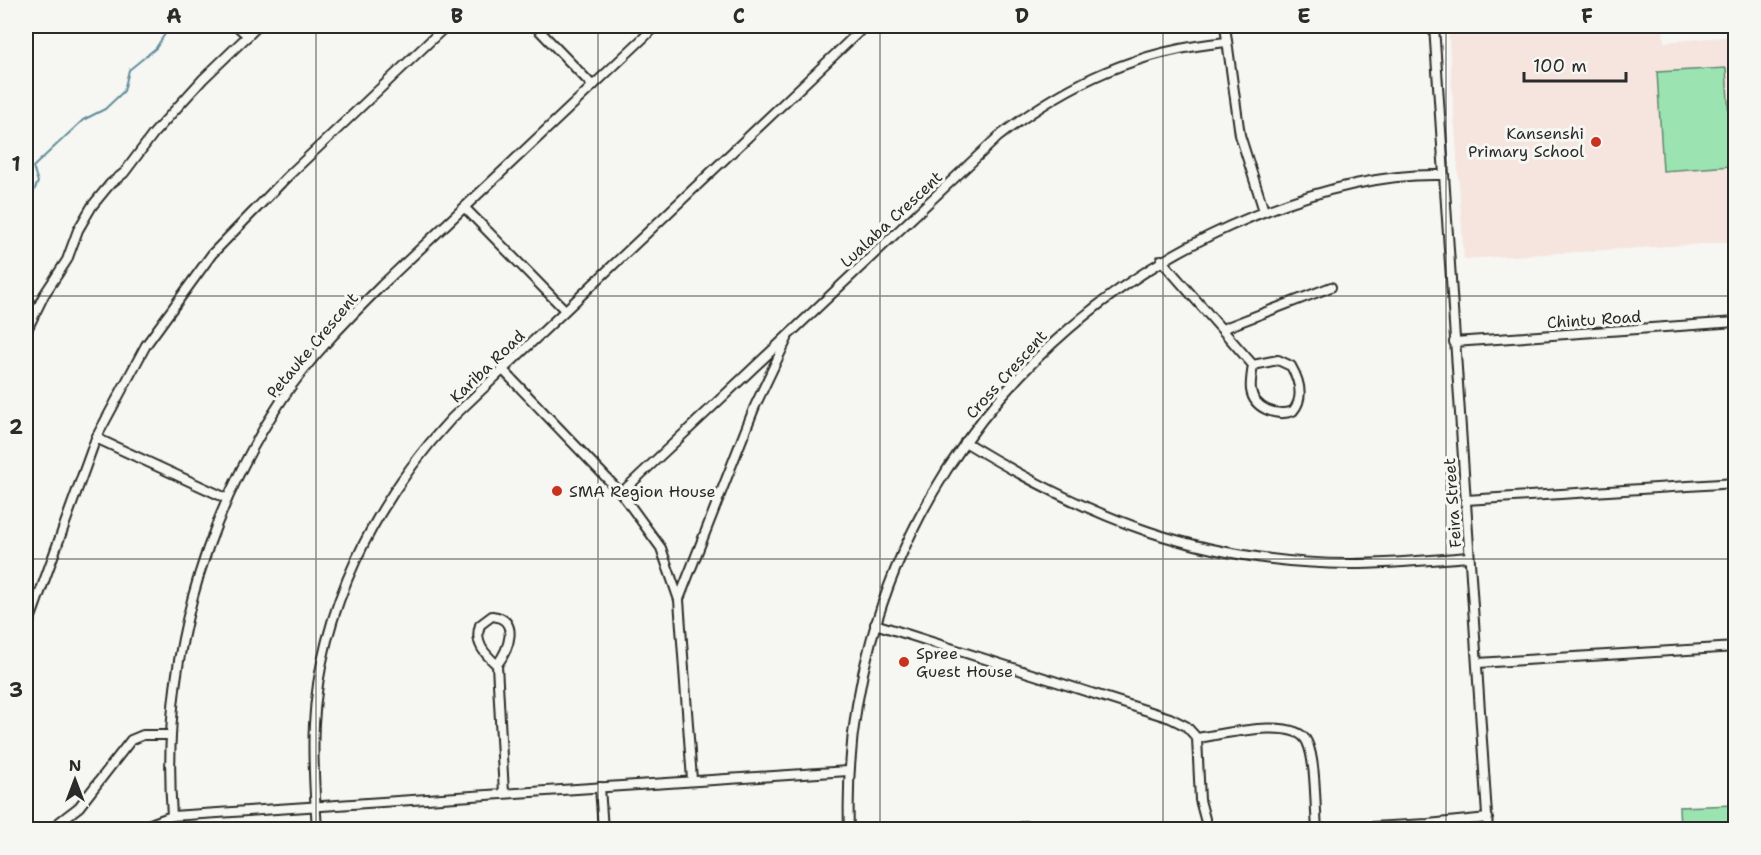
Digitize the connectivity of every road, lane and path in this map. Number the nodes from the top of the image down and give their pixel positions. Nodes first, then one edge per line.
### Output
1 (237, 26) edge
2 (258, 26) edge
3 (446, 26) edge
4 (535, 26) edge
5 (656, 26) edge
6 (1225, 26) edge
7 (1434, 26) edge
8 (858, 27) edge
9 (248, 36) junction
10 (1226, 42) junction
11 (592, 86) junction
12 (1443, 174) junction
13 (465, 208) junction
14 (1264, 211) junction
15 (1161, 260) junction
16 (1331, 287) dead end
17 (565, 310) junction
18 (1736, 322) edge
19 (1222, 329) junction
20 (26, 332) edge
21 (790, 332) junction
22 (1454, 342) junction
23 (756, 364) junction
24 (1253, 365) junction
25 (503, 370) junction
26 (769, 375) junction
27 (96, 438) junction
28 (965, 442) junction
29 (1736, 483) edge
30 (621, 493) junction
31 (226, 498) junction
32 (1466, 500) junction
33 (1469, 558) junction
34 (679, 600) junction
35 (875, 624) junction
36 (26, 631) edge
37 (1736, 647) edge
38 (1478, 663) junction
39 (497, 665) junction
40 (171, 735) junction
41 (1197, 738) junction
42 (848, 771) junction
43 (692, 780) junction
44 (600, 787) junction
45 (504, 793) junction
46 (315, 805) junction
47 (172, 816) junction
48 (1488, 818) junction
49 (1316, 829) edge
50 (50, 830) edge
51 (134, 830) edge
52 (317, 830) edge
53 (603, 830) edge
54 (849, 830) edge
55 (1013, 830) edge
56 (1032, 830) edge
57 (1208, 830) edge
58 (1488, 830) edge

1 - 9 street
2 - 9 street
3 - 27 street
4 - 11 street
5 - 11 street, Petauke Crescent
6 - 10 street
7 - 12 street, Feira Street
8 - 17 street, Kariba Road
9 - 20 street
10 - 14 street
10 - 21 street, Lualaba Crescent
11 - 13 street, Petauke Crescent
12 - 14 street, Cross Crescent
12 - 22 street, Feira Street
13 - 17 street
13 - 31 street, Petauke Crescent
14 - 15 street, Cross Crescent
15 - 19 street
15 - 28 street, Cross Crescent
16 - 19 street
17 - 25 street, Kariba Road
18 - 22 street, Chintu Road
19 - 24 street
21 - 23 street, Lualaba Crescent
21 - 26 street
22 - 32 street, Feira Street
23 - 26 street
23 - 30 street, Lualaba Crescent
24 - 24 street
25 - 30 street
25 - 46 street, Kariba Road
26 - 34 street
27 - 31 street
27 - 36 street
28 - 33 street
28 - 35 street, Cross Crescent
29 - 32 street
30 - 34 street
31 - 40 street, Petauke Crescent
32 - 33 street, Feira Street
33 - 38 street, Feira Street
34 - 43 street
35 - 41 street
35 - 42 street, Cross Crescent
37 - 38 street
38 - 48 street, Feira Street
39 - 39 street
39 - 45 street
40 - 47 street, Petauke Crescent
40 - 50 street
41 - 49 street
41 - 57 street
42 - 43 street
42 - 54 street, Cross Crescent
43 - 44 street
44 - 45 street
44 - 53 street
45 - 46 street
46 - 47 street
46 - 52 street, Kariba Road
47 - 51 street
48 - 49 street
48 - 58 street, Feira Street
55 - 56 street

